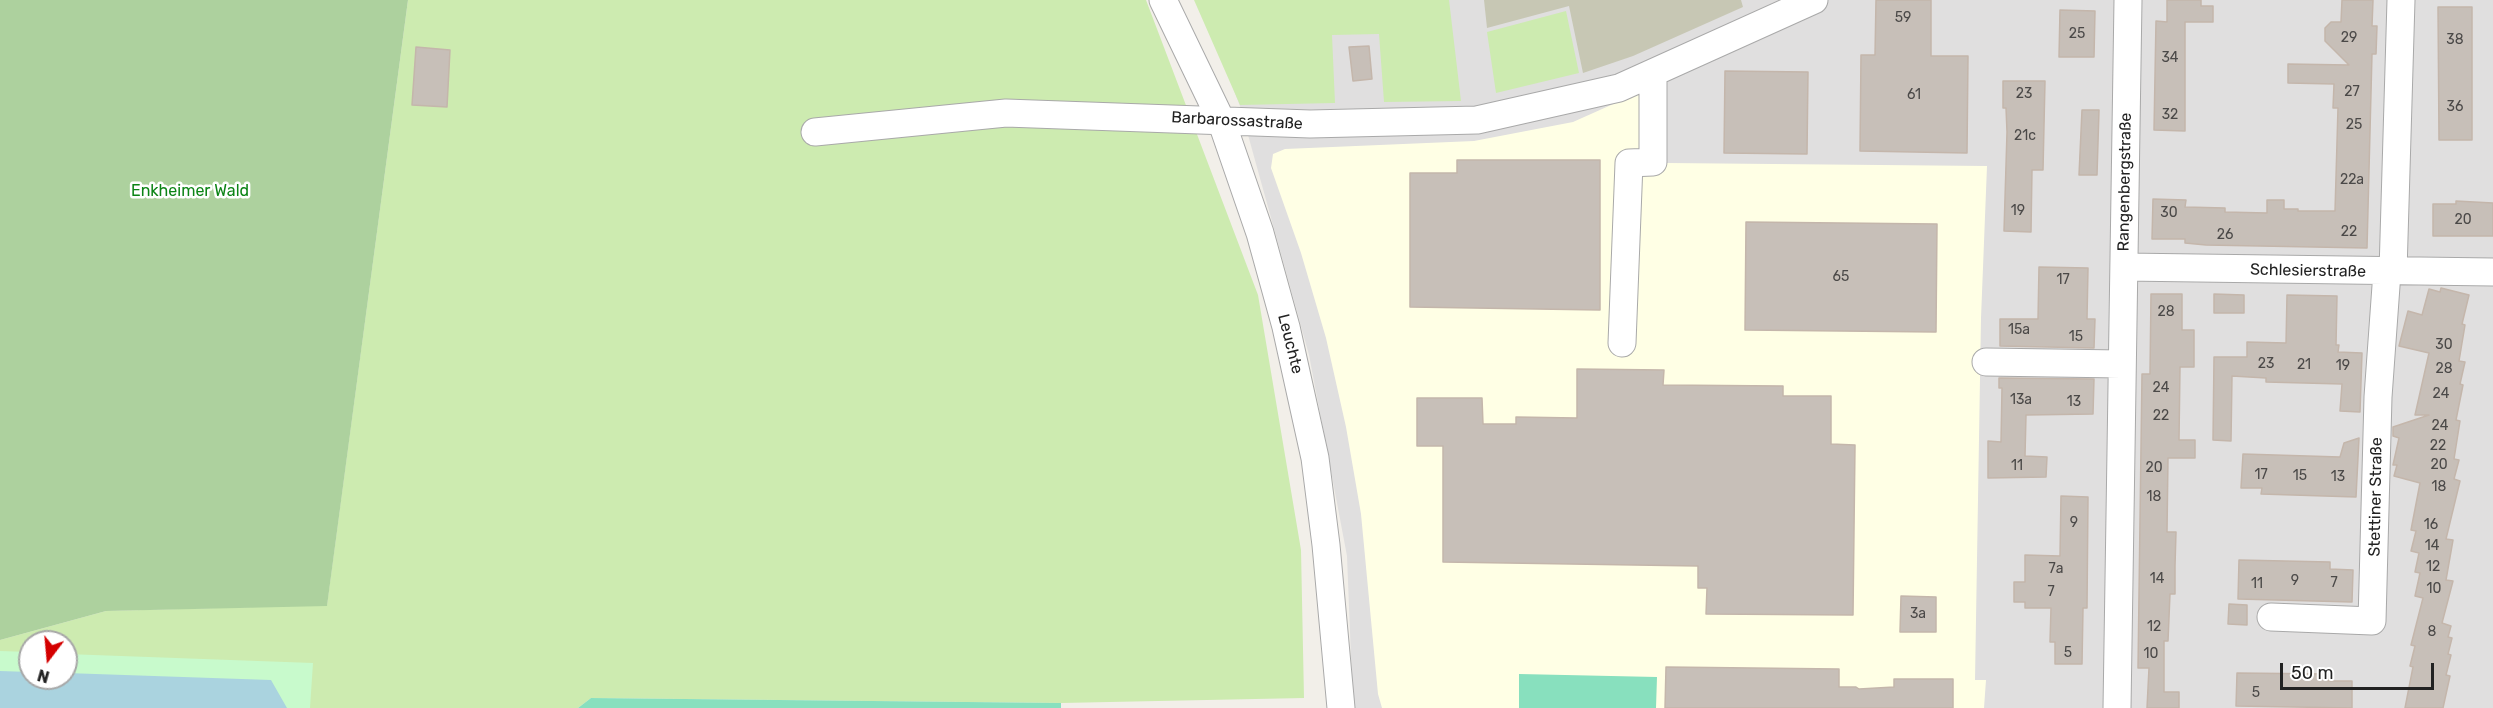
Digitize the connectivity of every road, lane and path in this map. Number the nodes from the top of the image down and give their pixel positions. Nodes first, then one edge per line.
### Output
1 (1163, 0) edge
2 (1814, 0) edge
3 (2128, 0) edge
4 (2401, 0) edge
5 (1768, 11) edge
6 (1653, 74) junction
7 (1221, 120) junction
8 (815, 132) dead end
9 (2124, 267) junction
10 (2390, 272) junction
11 (2493, 272) edge
12 (1622, 343) dead end
13 (1986, 362) dead end
14 (2121, 364) junction
15 (2271, 617) dead end
16 (1341, 708) edge
17 (2117, 708) edge

1 - 7 street, Leuchte
2 - 5 street, Barbarossastraße
3 - 9 street, Rangenbergstraße
4 - 10 street, Stettiner Straße
5 - 6 street, Barbarossastraße
6 - 7 street, Barbarossastraße
6 - 12 street
7 - 8 street, Barbarossastraße
7 - 16 street, Leuchte
9 - 10 street, Schlesierstraße
9 - 14 street, Rangenbergstraße
10 - 11 street, Schlesierstraße
10 - 15 street, Stettiner Straße
13 - 14 street
14 - 17 street, Rangenbergstraße

